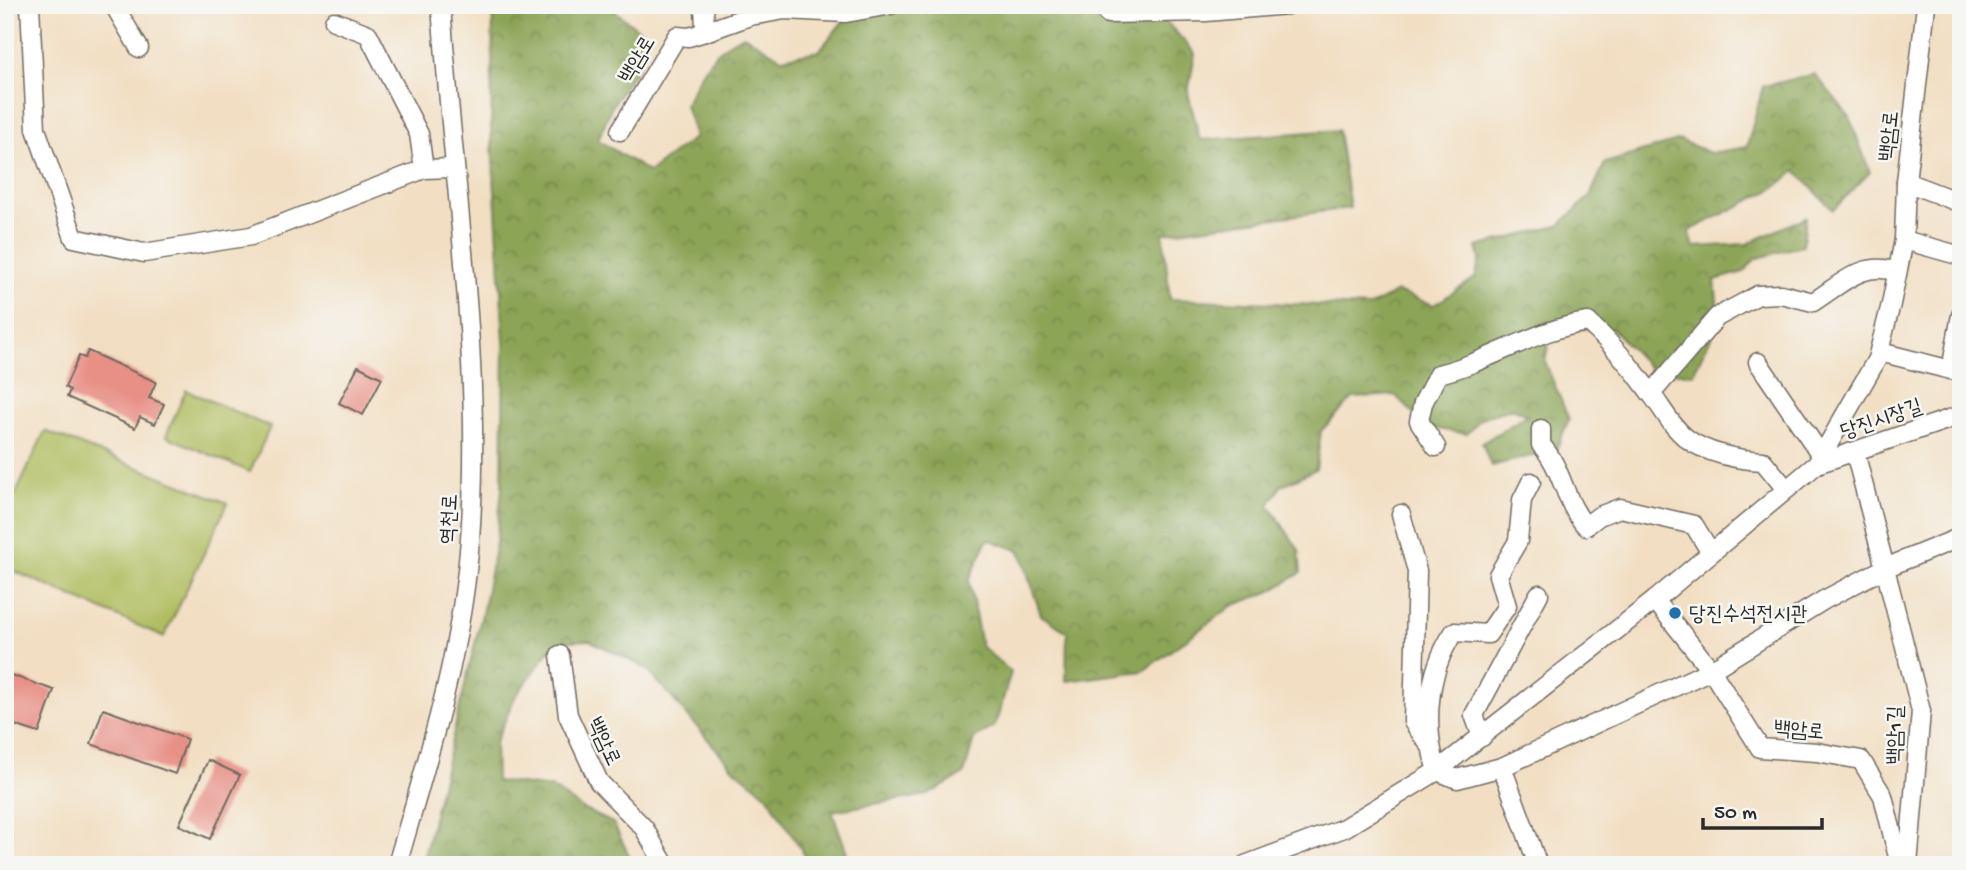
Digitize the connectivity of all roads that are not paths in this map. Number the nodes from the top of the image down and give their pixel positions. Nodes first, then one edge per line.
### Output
1 (30, 5) edge
2 (114, 5) edge
3 (441, 5) edge
4 (704, 5) edge
5 (891, 5) edge
6 (1099, 5) edge
7 (1288, 5) edge
8 (1926, 5) edge
9 (334, 21) dead end
10 (705, 32) junction
11 (139, 48) dead end
12 (620, 131) dead end
13 (453, 168) junction
14 (424, 169) junction
15 (1906, 182) junction
16 (1961, 203) edge
17 (1904, 240) junction
18 (1961, 256) edge
19 (1897, 272) junction
20 (1961, 315) edge
21 (1880, 352) junction
22 (1758, 362) dead end
23 (1651, 394) junction
24 (1961, 415) edge
25 (1541, 429) dead end
26 (1436, 447) dead end
27 (1855, 452) junction
28 (1819, 459) junction
29 (1531, 482) dead end
30 (1786, 489) junction
31 (1401, 514) dead end
32 (1961, 537) edge
33 (1712, 553) junction
34 (1885, 568) junction
35 (1539, 594) dead end
36 (1654, 600) junction
37 (559, 655) dead end
38 (1711, 670) junction
39 (1482, 737) junction
40 (1428, 743) junction
41 (1502, 766) junction
42 (1437, 771) junction
43 (397, 865) edge
44 (665, 865) edge
45 (1245, 865) edge
46 (1538, 865) edge
47 (1900, 865) edge
48 (1909, 865) edge

1 - 14 street
2 - 11 street
3 - 13 street, 역천로
4 - 10 street
5 - 10 street, 백암로
6 - 7 street
8 - 15 street, 백암로
9 - 14 street
10 - 12 street, 백암로
13 - 14 street
13 - 43 street, 역천로
15 - 16 street
15 - 17 street, 백암로
17 - 18 street
17 - 19 street, 백암로
19 - 21 street, 백암로
19 - 23 street
20 - 21 street
21 - 28 street, 백암로
22 - 28 street
23 - 26 street
23 - 30 street
24 - 27 street, 당진시장길
25 - 33 street
27 - 28 street, 당진시장길
27 - 34 street, 백암1길
28 - 30 street, 백암로
29 - 40 street
30 - 33 street, 백암로
31 - 40 street
32 - 34 street
33 - 36 street, 백암로
34 - 38 street
34 - 48 street, 백암1길
35 - 39 street
36 - 38 street, 백암로
36 - 39 street, 백암로
37 - 44 street, 백암로
38 - 41 street
38 - 47 street, 백암로
39 - 42 street, 백암로
40 - 42 street
41 - 42 street
41 - 46 street
42 - 45 street, 백암로

